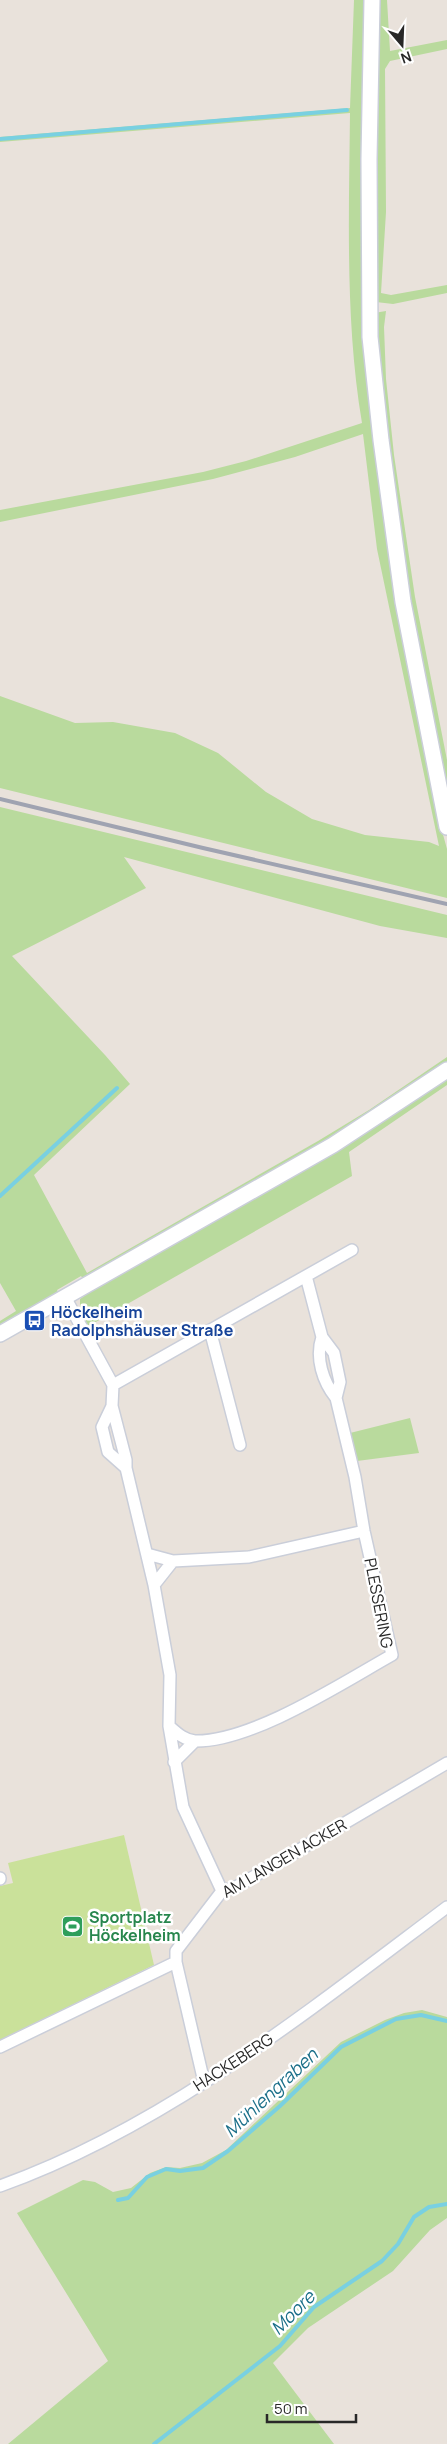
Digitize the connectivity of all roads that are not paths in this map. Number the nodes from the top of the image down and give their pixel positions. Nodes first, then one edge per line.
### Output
1 (372, 0) edge
2 (447, 827) edge
3 (447, 1070) edge
4 (352, 1250) dead end
5 (306, 1276) junction
6 (65, 1297) junction
7 (210, 1330) junction
8 (0, 1334) edge
9 (113, 1385) junction
10 (240, 1445) dead end
11 (364, 1531) junction
12 (147, 1554) junction
13 (173, 1561) junction
14 (154, 1585) junction
15 (169, 1726) junction
16 (195, 1741) junction
17 (174, 1762) junction
18 (447, 1763) edge
19 (222, 1892) junction
20 (447, 1906) edge
21 (176, 1962) junction
22 (0, 2047) edge
23 (204, 2082) junction
24 (0, 2186) edge

1 - 2 street
3 - 6 street
4 - 5 street
5 - 7 street
5 - 11 street
6 - 8 street
6 - 9 street
7 - 9 street
7 - 10 street
9 - 12 street
11 - 13 street
11 - 16 street, PLESSERING
12 - 13 street
12 - 14 street
13 - 14 street
14 - 15 street
15 - 16 street
15 - 17 street
16 - 17 street
17 - 19 street
18 - 19 street, AM LANGEN ACKER
19 - 21 street, AM LANGEN ACKER
20 - 23 street, HACKEBERG
21 - 22 street
21 - 23 street
23 - 24 street, HACKEBERG

